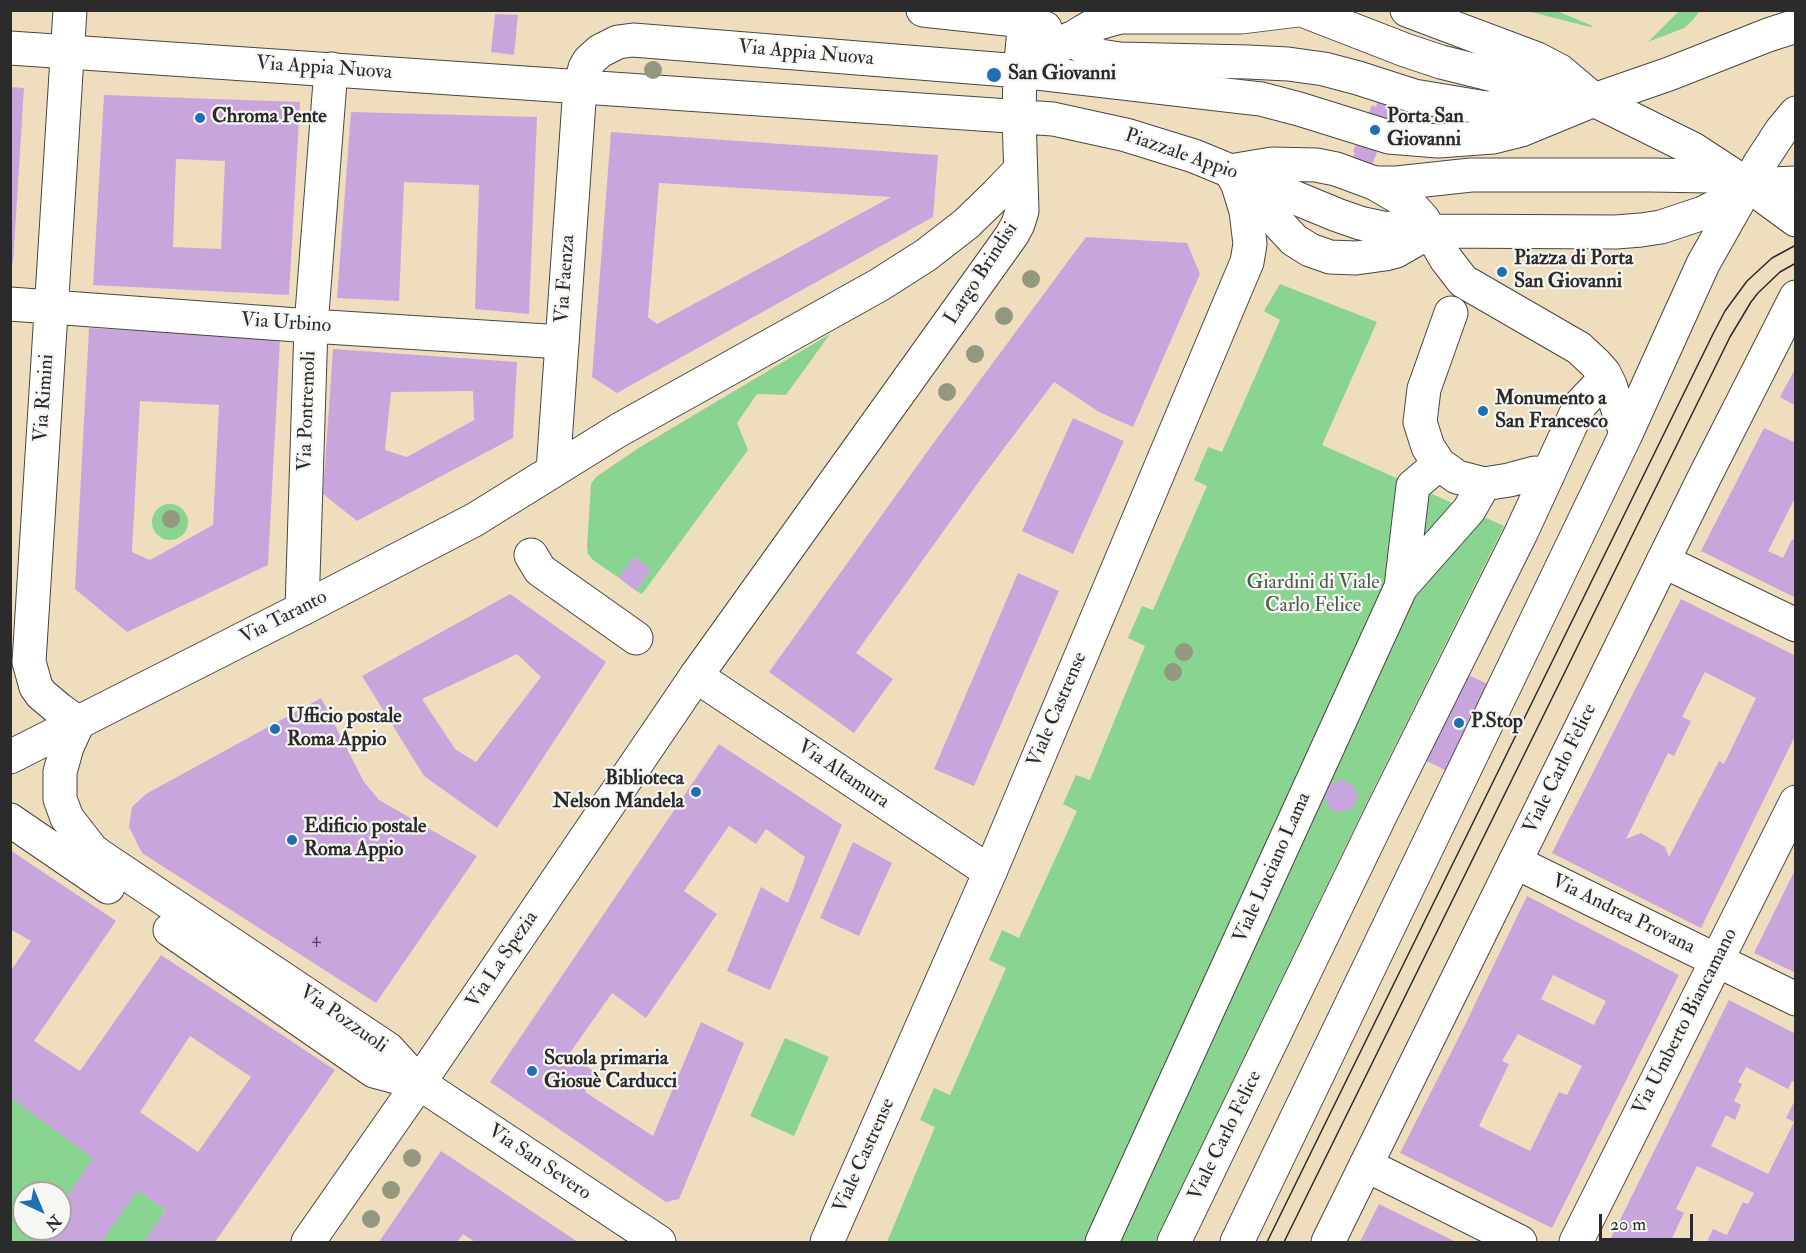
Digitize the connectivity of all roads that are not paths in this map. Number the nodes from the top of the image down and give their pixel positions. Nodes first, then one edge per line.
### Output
1 (70, 10) edge
2 (923, 10) edge
3 (1300, 10) edge
4 (1407, 10) edge
5 (933, 11) edge
6 (1026, 16) edge
7 (1783, 22) edge
8 (1068, 39) junction
9 (10, 48) edge
10 (68, 51) junction
11 (331, 69) junction
12 (1020, 71) junction
13 (580, 87) junction
14 (1594, 100) junction
15 (1796, 113) edge
16 (1019, 116) junction
17 (1020, 170) junction
18 (1230, 171) junction
19 (1374, 183) junction
20 (1796, 183) edge
21 (1748, 185) junction
22 (1796, 207) edge
23 (1796, 220) edge
24 (1431, 231) junction
25 (1796, 297) edge
26 (10, 303) edge
27 (51, 307) junction
28 (1451, 313) dead end
29 (311, 326) junction
30 (562, 342) junction
31 (1598, 386) dead end
32 (1626, 434) junction
33 (1439, 464) junction
34 (554, 471) junction
35 (1547, 477) junction
36 (1477, 497) junction
37 (531, 555) dead end
38 (1663, 561) junction
39 (22, 567) edge
40 (1401, 587) junction
41 (302, 609) junction
42 (1796, 625) edge
43 (636, 638) dead end
44 (696, 676) junction
45 (78, 723) junction
46 (10, 757) edge
47 (1796, 802) edge
48 (10, 820) edge
49 (1515, 862) junction
50 (990, 872) junction
51 (1716, 961) junction
52 (1796, 999) edge
53 (419, 1083) junction
54 (1366, 1165) junction
55 (308, 1242) edge
56 (659, 1242) edge
57 (827, 1242) edge
58 (1102, 1242) edge
59 (1174, 1242) edge
60 (1237, 1242) edge
61 (1328, 1242) edge
62 (1520, 1242) edge
63 (1576, 1242) edge

1 - 10 main road
2 - 5 main road
3 - 8 main road
3 - 14 main road
4 - 14 main road
5 - 6 main road
6 - 8 main road
6 - 12 main road
7 - 14 main road
8 - 12 main road
8 - 14 main road
9 - 10 main road, Via Appia Nuova
10 - 11 main road, Via Appia Nuova
10 - 27 main road, Via Rimini
11 - 13 main road, Via Appia Nuova
11 - 29 main road, Via Pontremoli
12 - 13 main road, Via Appia Nuova
12 - 14 main road, Via Appia Nuova
12 - 16 main road
13 - 16 main road, Via Appia Nuova
13 - 30 main road, Via Faenza
14 - 21 main road
15 - 21 main road
16 - 17 main road
16 - 18 main road, Piazzale Appio
17 - 34 main road, Largo Brindisi
17 - 44 main road, Largo Brindisi
18 - 19 main road
18 - 24 main road, Piazzale Appio
18 - 24 main road
18 - 50 main road, Viale Castrense
19 - 21 main road
19 - 24 main road
20 - 21 main road
21 - 22 main road
21 - 23 main road
21 - 24 main road
21 - 32 main road
24 - 32 main road
25 - 38 main road, Viale Carlo Felice
26 - 27 main road, Via Urbino
27 - 29 main road, Via Urbino
27 - 39 main road, Via Rimini
28 - 33 main road
29 - 30 main road, Via Urbino
29 - 41 main road, Via Pontremoli
30 - 34 main road, Via Faenza
31 - 35 main road, Viale Carlo Felice
32 - 60 main road
33 - 36 main road
33 - 40 main road
34 - 41 main road, Via Taranto
35 - 36 main road
35 - 59 main road, Viale Carlo Felice
36 - 40 main road, Viale Luciano Lama
37 - 43 main road
38 - 42 main road
38 - 49 main road, Viale Carlo Felice
39 - 45 main road, Via Rimini
40 - 58 main road, Viale Luciano Lama
41 - 45 main road, Via Taranto
44 - 50 main road, Via Altamura
44 - 53 main road, Via La Spezia
45 - 46 main road, Via Taranto
45 - 53 main road, Via Pozzuoli
47 - 51 main road, Via Umberto Biancamano
48 - 53 main road, Via Pozzuoli
49 - 51 main road, Via Andrea Provana
49 - 54 main road, Viale Carlo Felice
50 - 57 main road, Viale Castrense
51 - 52 main road, Via Andrea Provana
51 - 63 main road, Via Umberto Biancamano
53 - 55 main road, Via La Spezia
53 - 56 main road, Via San Severo
54 - 61 main road, Viale Carlo Felice
54 - 62 main road

